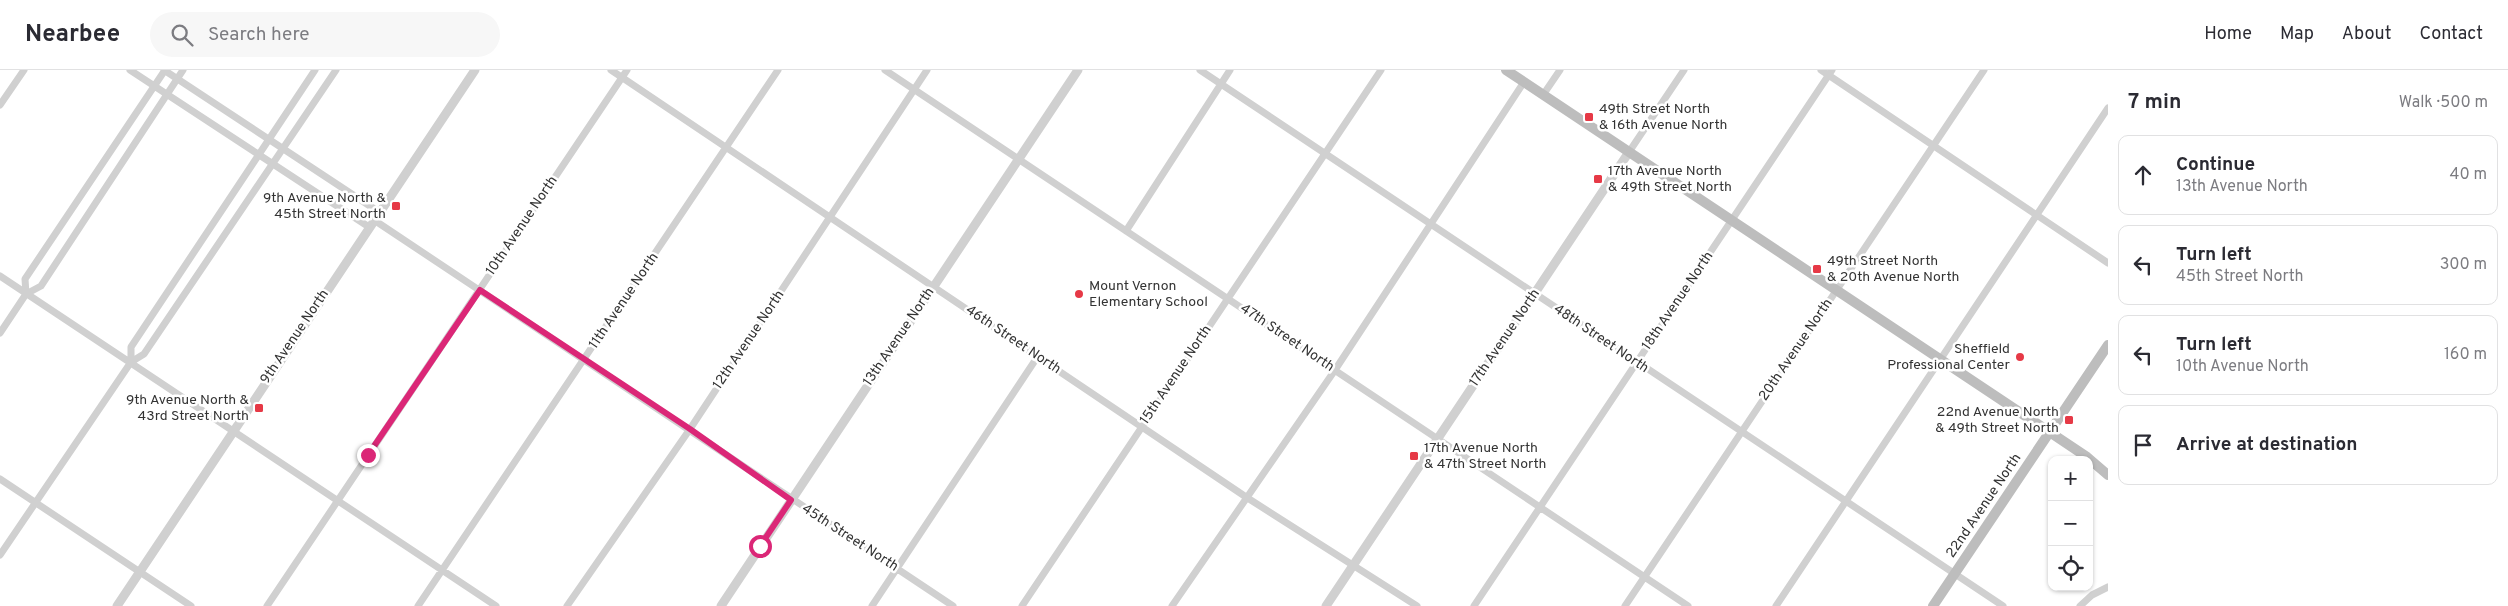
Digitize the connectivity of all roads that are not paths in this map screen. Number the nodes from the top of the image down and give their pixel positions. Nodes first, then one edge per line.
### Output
1 (24, 70) edge
2 (130, 70) edge
3 (164, 70) edge
4 (183, 70) edge
5 (315, 70) edge
6 (336, 70) edge
7 (475, 70) edge
8 (611, 70) edge
9 (627, 70) edge
10 (778, 70) edge
11 (885, 70) edge
12 (927, 70) edge
13 (1078, 70) edge
14 (1200, 70) edge
15 (1230, 70) edge
16 (1381, 70) edge
17 (1506, 70) edge
18 (1560, 70) edge
19 (1684, 70) edge
20 (1821, 70) edge
21 (1984, 70) edge
22 (1830, 72) edge
23 (622, 77) junction
24 (177, 79) junction
25 (1524, 82) junction
26 (1220, 84) junction
27 (155, 86) junction
28 (914, 89) junction
29 (168, 94) junction
30 (1543, 95) junction
31 (0, 105) edge
32 (2108, 108) edge
33 (269, 140) junction
34 (1933, 145) junction
35 (726, 147) junction
36 (283, 150) junction
37 (1629, 152) junction
38 (1326, 154) junction
39 (259, 155) junction
40 (1018, 160) junction
41 (273, 164) junction
42 (2036, 215) junction
43 (831, 217) junction
44 (374, 220) junction
45 (1732, 220) junction
46 (1429, 224) junction
47 (1126, 231) junction
48 (2108, 263) edge
49 (0, 276) edge
50 (933, 286) junction
51 (480, 290) junction
52 (1836, 290) junction
53 (26, 294) junction
54 (1535, 294) junction
55 (1228, 299) junction
56 (0, 333) edge
57 (2108, 345) edge
58 (1038, 356) junction
59 (585, 359) junction
60 (1940, 359) junction
61 (131, 362) junction
62 (1637, 363) junction
63 (1335, 370) junction
64 (1142, 426) junction
65 (690, 429) junction
66 (233, 430) junction
67 (2050, 432) junction
68 (1741, 433) junction
69 (1438, 438) junction
70 (2086, 456) edge
71 (2093, 459) edge
72 (2093, 462) edge
73 (2108, 464) edge
74 (2108, 475) edge
75 (0, 479) edge
76 (1246, 497) junction
77 (791, 500) junction
78 (35, 502) junction
79 (337, 502) junction
80 (1845, 502) junction
81 (1540, 507) junction
82 (0, 555) edge
83 (1354, 565) junction
84 (898, 569) junction
85 (442, 570) junction
86 (140, 573) junction
87 (1954, 575) junction
88 (1645, 577) junction
89 (2108, 587) edge
90 (117, 606) edge
91 (191, 606) edge
92 (268, 606) edge
93 (418, 606) edge
94 (496, 606) edge
95 (567, 606) edge
96 (721, 606) edge
97 (872, 606) edge
98 (953, 606) edge
99 (1022, 606) edge
100 (1172, 606) edge
101 (1326, 606) edge
102 (1417, 606) edge
103 (1474, 606) edge
104 (1625, 606) edge
105 (1688, 606) edge
106 (1776, 606) edge
107 (1933, 606) edge
108 (2003, 606) edge
109 (2080, 606) edge

1 - 31 street
2 - 27 street, 45th Street North
3 - 24 street, 45th Street North
3 - 27 street
4 - 24 street
5 - 33 street
6 - 36 street
7 - 44 street, 9th Avenue North
8 - 23 street, 46th Street North
9 - 23 street, 10th Avenue North
10 - 35 street, 11th Avenue North
11 - 28 street, 47th Street North
12 - 28 street, 12th Avenue North
13 - 40 street, 13th Avenue North
14 - 26 street, 48th Street North
15 - 26 street
16 - 38 street, 15th Avenue North
17 - 25 main road
18 - 30 street
19 - 37 street, 17th Avenue North
20 - 22 street
21 - 34 street, 20th Avenue North
22 - 34 street
22 - 45 street, 18th Avenue North
23 - 35 street, 46th Street North
23 - 51 street, 10th Avenue North
24 - 29 street
24 - 33 street, 45th Street North
25 - 30 main road
25 - 46 street
26 - 38 street, 48th Street North
26 - 47 street
27 - 29 street, 45th Street North
27 - 53 street
28 - 40 street, 47th Street North
28 - 43 street, 12th Avenue North
29 - 39 street, 45th Street North
29 - 53 street
30 - 37 main road
32 - 42 street
33 - 36 street, 45th Street North
33 - 39 street
34 - 42 street
34 - 52 street, 20th Avenue North
35 - 43 street, 46th Street North
35 - 59 street, 11th Avenue North
36 - 41 street
36 - 44 street, 45th Street North
37 - 45 main road
37 - 54 street, 17th Avenue North
38 - 46 street, 48th Street North
38 - 55 street, 15th Avenue North
39 - 41 street, 45th Street North
39 - 61 street
40 - 47 street, 47th Street North
40 - 50 street, 13th Avenue North
41 - 44 street, 45th Street North
41 - 61 street
42 - 48 street
42 - 60 street
43 - 50 street, 46th Street North
43 - 65 street, 12th Avenue North
44 - 51 street, 45th Street North
44 - 66 street, 9th Avenue North
45 - 52 main road
45 - 62 street, 18th Avenue North
46 - 54 street, 48th Street North
46 - 63 street
47 - 55 street, 47th Street North
49 - 53 street
50 - 58 street, 46th Street North
50 - 77 street, 13th Avenue North
51 - 59 street, 45th Street North
51 - 79 street, 10th Avenue North
52 - 60 main road
52 - 68 street, 20th Avenue North
53 - 56 street
53 - 61 street
54 - 62 street, 48th Street North
54 - 69 street, 17th Avenue North
55 - 63 street, 47th Street North
55 - 64 street, 15th Avenue North
57 - 67 main road, 22nd Avenue North
58 - 64 street, 46th Street North
58 - 84 street
59 - 65 street, 45th Street North
59 - 85 street, 11th Avenue North
60 - 67 main road
60 - 80 street
61 - 66 street
61 - 78 street
62 - 68 street, 48th Street North
62 - 81 street, 18th Avenue North
63 - 69 street, 47th Street North
63 - 76 street
64 - 76 street, 46th Street North
64 - 99 street, 15th Avenue North
65 - 77 street, 45th Street North
65 - 95 street, 12th Avenue North
66 - 79 street
66 - 86 street, 9th Avenue North
67 - 70 main road
67 - 87 main road, 22nd Avenue North
68 - 80 street, 48th Street North
68 - 88 street, 20th Avenue North
69 - 81 street, 47th Street North
69 - 83 street, 17th Avenue North
71 - 73 main road
72 - 74 main road
75 - 78 street
76 - 83 street, 46th Street North
76 - 100 street
77 - 84 street, 45th Street North
77 - 96 street, 13th Avenue North
78 - 82 street
78 - 86 street
79 - 85 street
79 - 92 street, 10th Avenue North
80 - 87 street, 48th Street North
80 - 106 street
81 - 88 street, 47th Street North
81 - 103 street, 18th Avenue North
83 - 101 street, 17th Avenue North
83 - 102 street, 46th Street North
84 - 97 street
84 - 98 street, 45th Street North
85 - 93 street, 11th Avenue North
85 - 94 street
86 - 90 street, 9th Avenue North
86 - 91 street
87 - 107 main road, 22nd Avenue North
87 - 108 street, 48th Street North
88 - 104 street, 20th Avenue North
88 - 105 street, 47th Street North
89 - 109 street

